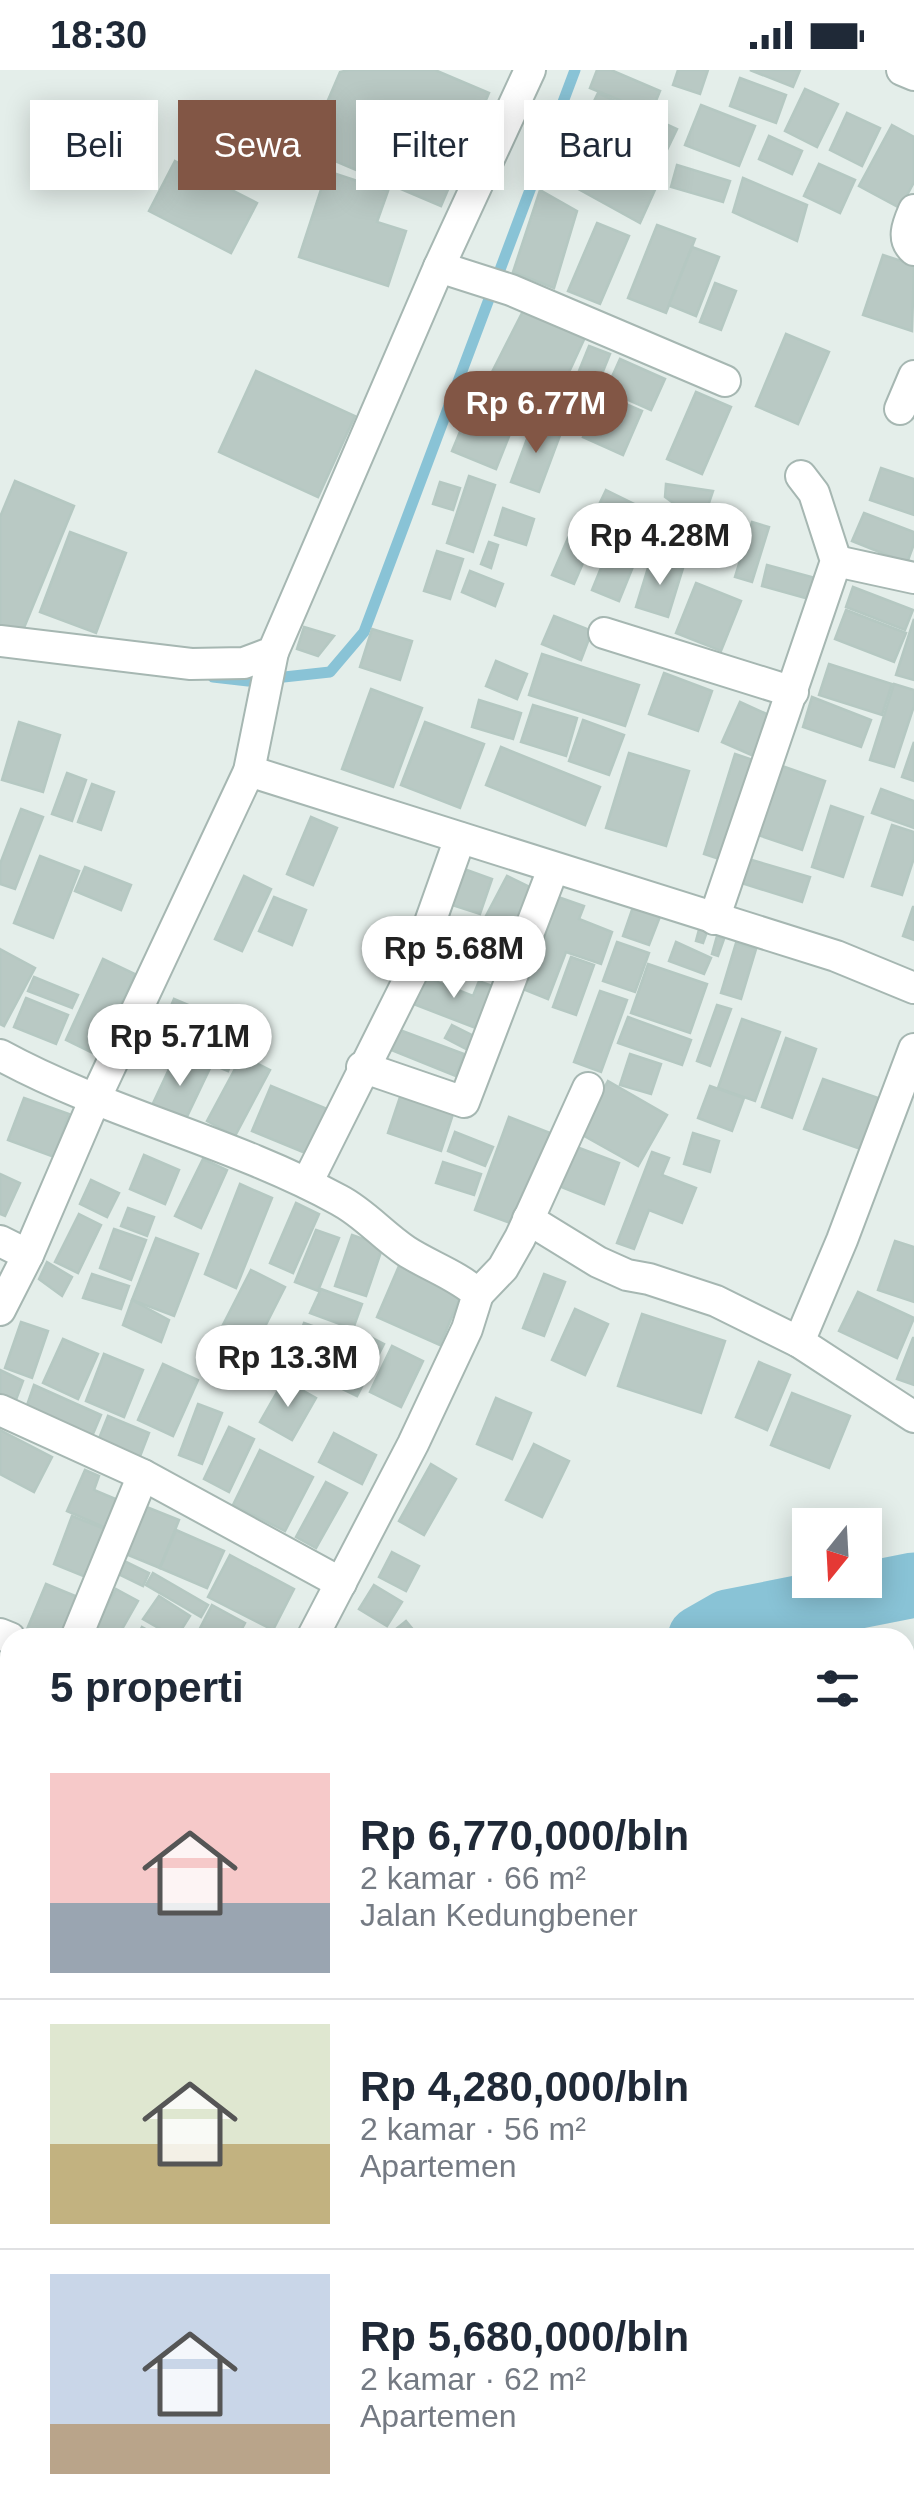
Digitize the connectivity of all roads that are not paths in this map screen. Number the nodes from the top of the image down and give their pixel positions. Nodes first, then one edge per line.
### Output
1 (530, 70) edge
2 (902, 70) edge
3 (914, 75) edge
4 (914, 210) edge
5 (914, 250) edge
6 (439, 267) junction
7 (914, 376) edge
8 (725, 381) dead end
9 (900, 409) dead end
10 (802, 476) dead end
11 (836, 560) junction
12 (914, 578) edge
13 (604, 633) dead end
14 (0, 642) edge
15 (271, 659) junction
16 (793, 692) junction
17 (249, 772) junction
18 (460, 838) junction
19 (553, 870) junction
20 (714, 919) junction
21 (914, 988) edge
22 (0, 1055) edge
23 (913, 1056) edge
24 (362, 1068) junction
25 (588, 1088) dead end
26 (94, 1099) junction
27 (307, 1183) junction
28 (528, 1219) junction
29 (0, 1240) edge
30 (28, 1255) junction
31 (478, 1294) junction
32 (0, 1310) edge
33 (799, 1342) junction
34 (0, 1410) edge
35 (914, 1418) edge
36 (143, 1475) junction
37 (342, 1583) junction
38 (80, 1628) edge
39 (317, 1628) edge

1 - 6 street
2 - 3 street
4 - 5 street
6 - 8 street
6 - 15 street
7 - 9 street
10 - 11 street
11 - 12 street
11 - 16 street
13 - 16 street
14 - 15 street
15 - 17 street
16 - 20 street
17 - 18 street
17 - 26 street
18 - 19 street
18 - 24 street
19 - 20 street
19 - 24 street
20 - 21 street
22 - 26 street
23 - 33 street
24 - 27 street
25 - 28 street
26 - 27 street
26 - 30 street
27 - 31 street
28 - 31 street
28 - 33 street
29 - 30 street
30 - 32 street
31 - 37 street
33 - 35 street
34 - 36 street
36 - 37 street
36 - 38 street
37 - 39 street

